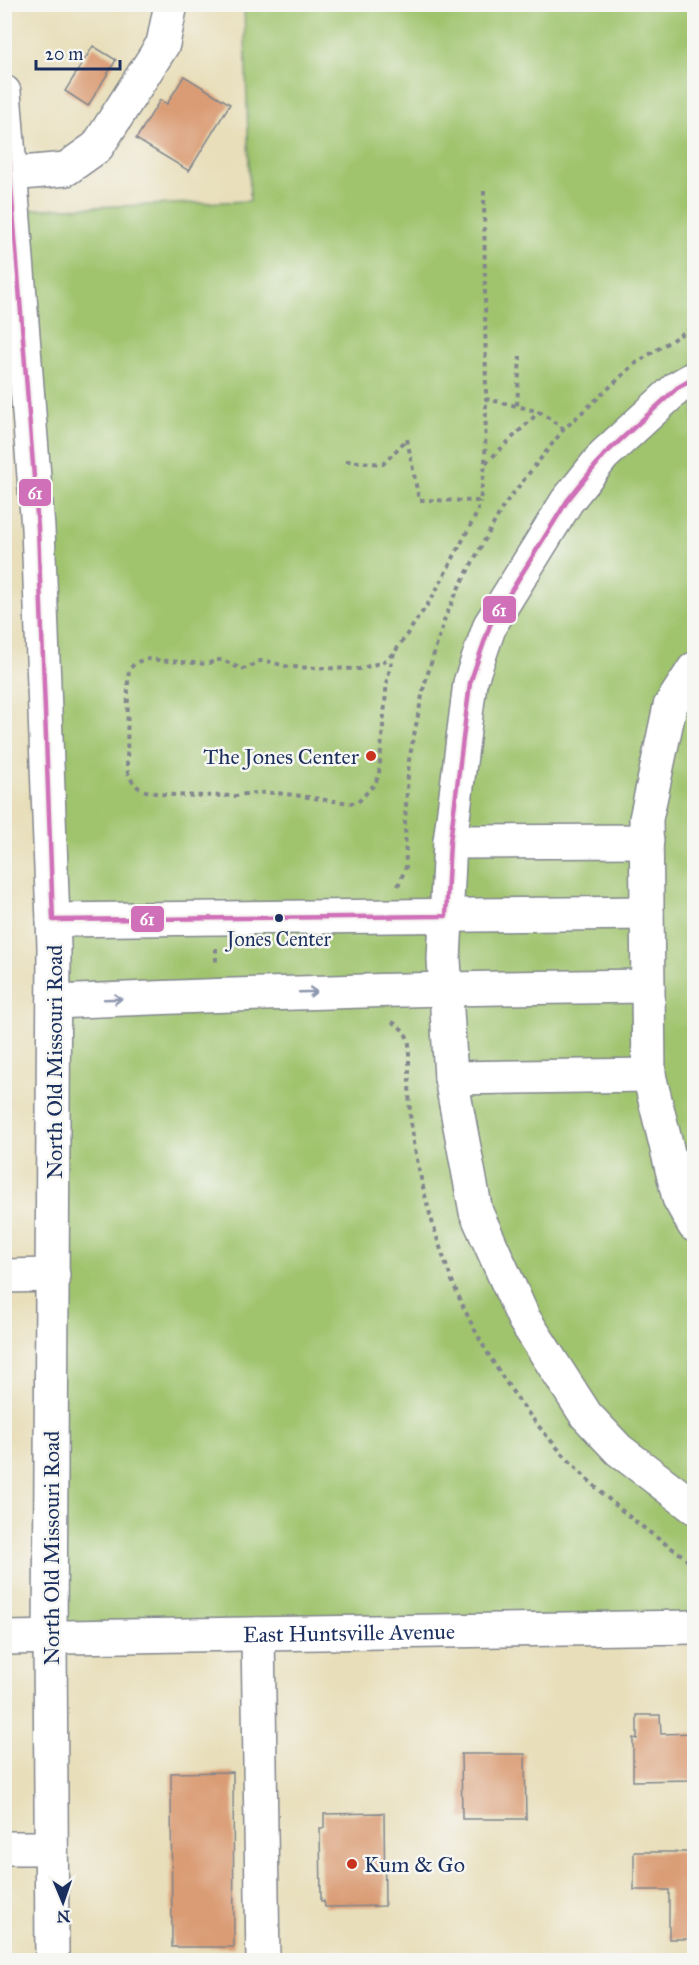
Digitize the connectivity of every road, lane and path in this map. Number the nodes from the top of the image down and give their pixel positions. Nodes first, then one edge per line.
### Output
1 (171, 4) edge
2 (4, 92) edge
3 (11, 174) junction
4 (484, 191) dead end
5 (10, 247) edge
6 (520, 356) dead end
7 (694, 378) edge
8 (486, 399) junction
9 (517, 406) junction
10 (540, 412) junction
11 (564, 429) dead end
12 (346, 461) dead end
13 (485, 464) junction
14 (480, 501) junction
15 (394, 652) junction
16 (694, 669) edge
17 (647, 841) junction
18 (450, 842) junction
19 (647, 913) junction
20 (446, 916) junction
21 (54, 920) junction
22 (648, 987) junction
23 (446, 988) junction
24 (54, 1002) junction
25 (649, 1075) junction
26 (451, 1078) junction
27 (694, 1225) edge
28 (53, 1275) junction
29 (4, 1276) edge
30 (694, 1507) edge
31 (694, 1627) edge
32 (258, 1634) junction
33 (50, 1637) junction
34 (4, 1638) edge
35 (4, 1848) edge
36 (51, 1848) junction
37 (52, 1960) edge
38 (263, 1960) edge

1 - 3 main road
2 - 3 main road, North Old Missouri Road
3 - 5 main road, North Old Missouri Road
4 - 8 path
5 - 21 main road, North Old Missouri Road
6 - 9 path
7 - 18 main road
8 - 9 path
8 - 13 path
9 - 10 path
10 - 11 path
10 - 13 path
12 - 14 path
13 - 14 path
14 - 15 path
15 - 15 path
16 - 17 main road
17 - 18 main road
17 - 19 main road
18 - 20 main road
19 - 20 main road
19 - 22 main road
20 - 21 main road
20 - 23 main road
21 - 24 main road, North Old Missouri Road
22 - 23 main road
22 - 25 main road
24 -> 23 main road
23 - 26 main road
24 - 28 main road, North Old Missouri Road
25 - 26 main road
25 - 27 main road
26 - 30 main road
28 - 29 main road
28 - 33 main road, North Old Missouri Road
31 - 32 main road, East Huntsville Avenue
32 - 33 main road, East Huntsville Avenue
32 - 38 main road
33 - 34 main road, East Huntsville Avenue
33 - 36 main road, North Old Missouri Road
35 - 36 main road
36 - 37 main road, North Old Missouri Road

